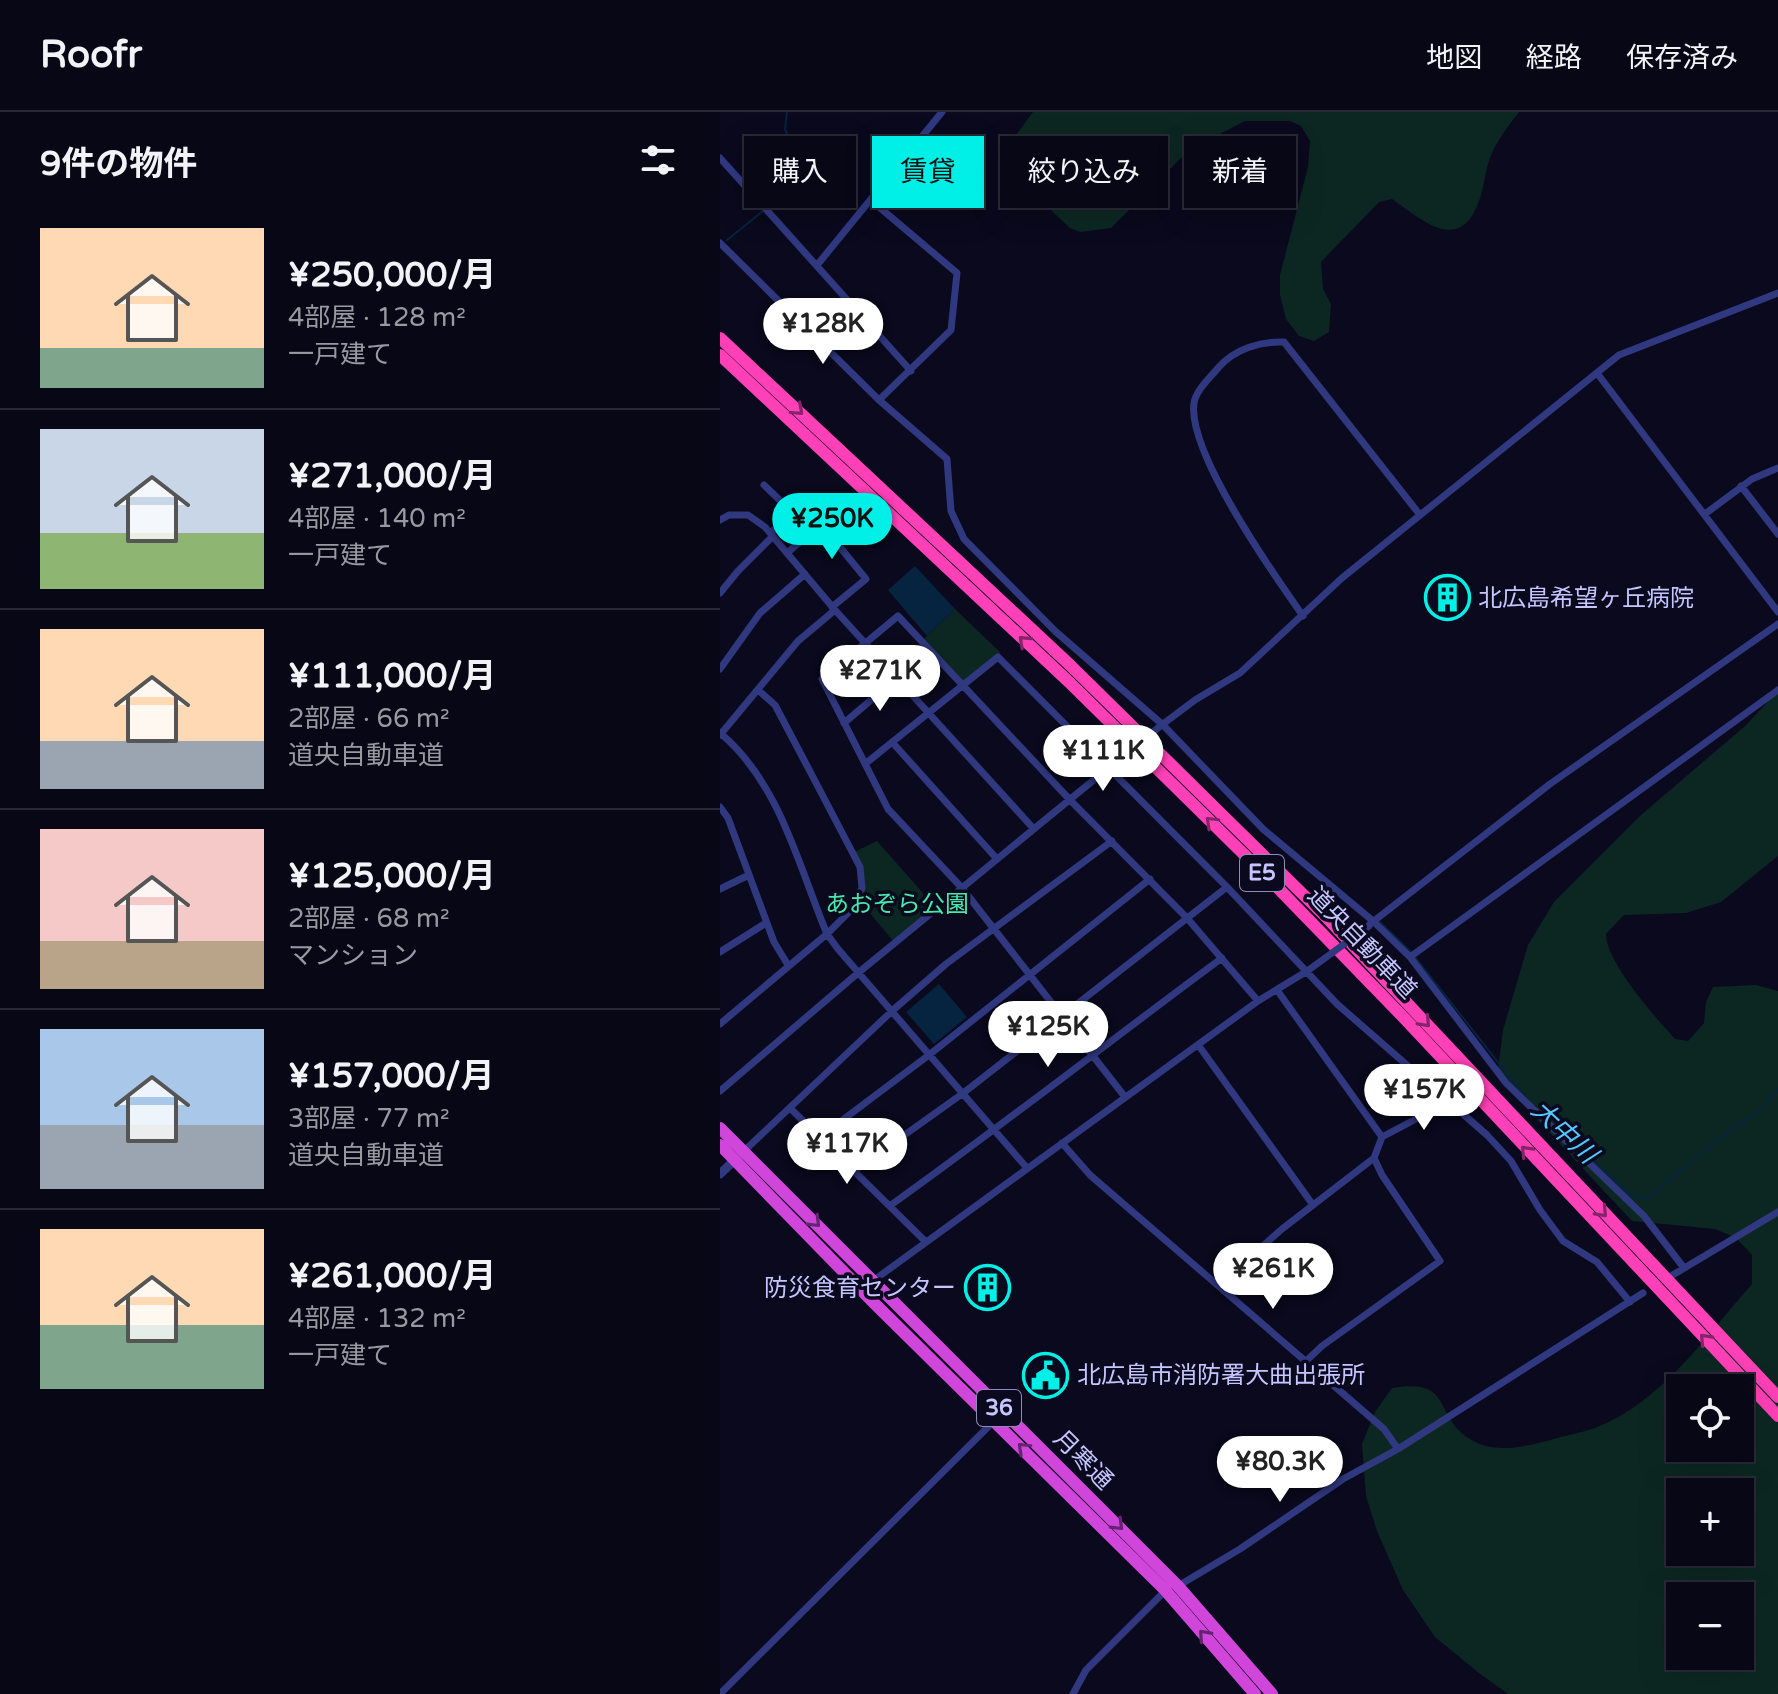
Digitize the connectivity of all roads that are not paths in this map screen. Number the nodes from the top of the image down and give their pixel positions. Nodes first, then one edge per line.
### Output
1 (942, 112) edge
2 (923, 136) edge
3 (720, 158) edge
4 (727, 166) junction
5 (720, 174) edge
6 (872, 201) edge
7 (880, 208) edge
8 (720, 243) edge
9 (818, 264) junction
10 (1778, 293) edge
11 (720, 338) edge
12 (720, 355) edge
13 (911, 371) junction
14 (1597, 373) junction
15 (879, 400) junction
16 (1778, 468) edge
17 (764, 485) dead end
18 (1741, 486) junction
19 (1705, 514) junction
20 (1420, 515) junction
21 (720, 520) edge
22 (772, 534) junction
23 (1778, 534) edge
24 (787, 553) junction
25 (805, 574) junction
26 (720, 593) edge
27 (834, 609) junction
28 (1778, 612) edge
29 (1303, 616) junction
30 (1778, 624) edge
31 (865, 643) junction
32 (720, 669) edge
33 (897, 678) junction
34 (962, 685) junction
35 (758, 690) junction
36 (1778, 690) edge
37 (928, 713) junction
38 (844, 723) junction
39 (1160, 727) junction
40 (720, 734) edge
41 (892, 742) junction
42 (865, 764) junction
43 (1112, 765) junction
44 (1071, 801) junction
45 (721, 810) edge
46 (1033, 828) junction
47 (1112, 841) junction
48 (997, 859) junction
49 (749, 875) junction
50 (1150, 879) junction
51 (1227, 887) junction
52 (962, 888) junction
53 (720, 889) edge
54 (1187, 918) junction
55 (766, 923) junction
56 (1371, 924) junction
57 (994, 929) junction
58 (827, 934) junction
59 (720, 952) edge
60 (1410, 957) junction
61 (1222, 958) junction
62 (788, 965) junction
63 (1307, 970) junction
64 (858, 973) junction
65 (1030, 974) junction
66 (1277, 990) junction
67 (1258, 1001) junction
68 (892, 1011) junction
69 (1061, 1014) junction
70 (720, 1024) edge
71 (1199, 1046) junction
72 (1092, 1054) junction
73 (929, 1055) junction
74 (720, 1078) edge
75 (727, 1085) junction
76 (720, 1091) edge
77 (962, 1094) junction
78 (1125, 1097) junction
79 (1445, 1100) junction
80 (790, 1108) junction
81 (720, 1128) edge
82 (996, 1131) junction
83 (820, 1137) junction
84 (1382, 1137) junction
85 (1062, 1143) junction
86 (720, 1145) edge
87 (740, 1155) junction
88 (1374, 1158) junction
89 (1027, 1168) junction
90 (854, 1171) junction
91 (720, 1174) edge
92 (891, 1205) junction
93 (1313, 1205) junction
94 (1778, 1212) edge
95 (925, 1241) junction
96 (1684, 1268) junction
97 (1671, 1276) dead end
98 (873, 1281) junction
99 (1219, 1285) junction
100 (862, 1290) junction
101 (1643, 1293) dead end
102 (1630, 1302) junction
103 (1306, 1361) junction
104 (1778, 1397) edge
105 (999, 1416) junction
106 (1778, 1416) edge
107 (1398, 1449) junction
108 (1178, 1586) junction
109 (1165, 1590) junction
110 (720, 1694) edge
111 (1073, 1694) edge
112 (1255, 1694) edge
113 (1272, 1694) edge

1 - 2 street
3 - 4 street
4 - 5 street
4 - 9 street
6 - 9 street
7 - 13 street
8 - 15 street
9 - 13 street
10 - 14 street
11 -> 104 highway, 道央自動車道 / E5
106 -> 12 highway, 道央自動車道 / E5
13 - 15 street
14 - 19 street
14 - 20 street
15 - 39 street
16 - 18 street
17 - 22 street
18 - 19 street
18 - 23 street
19 - 28 street
20 - 29 street
20 - 29 street
21 - 22 street
22 - 24 street
22 - 26 street
24 - 25 street
24 - 27 street
25 - 27 street
25 - 32 street
27 - 31 street
27 - 35 street
29 - 39 street
30 - 56 street
31 - 33 street
31 - 34 street
31 - 38 street
33 - 37 street
33 - 38 street
34 - 37 street
34 - 43 street
34 - 44 street
35 - 40 street
35 - 58 street
36 - 60 street
37 - 41 street
37 - 46 street
38 - 42 street
39 - 43 street, bridge
39 - 56 street
40 - 58 street
41 - 42 street
41 - 48 street
42 - 52 street
43 - 44 street
43 - 51 street
44 - 46 street
44 - 47 street
45 - 49 street
46 - 48 street
47 - 50 street
47 - 57 street
48 - 52 street
49 - 53 street
49 - 55 street
50 - 54 street
50 - 65 street
51 - 54 street
51 - 63 street
52 - 57 street
52 - 64 street
54 - 61 street
54 - 69 street
55 - 59 street
55 - 62 street
56 - 60 street
56 - 63 street, bridge
57 - 65 street
57 - 68 street
58 - 62 street
58 - 64 street
60 - 96 street
61 - 67 street
61 - 72 street
62 - 70 street
63 - 66 street
63 - 79 street
64 - 68 street
64 - 75 street
65 - 69 street
65 - 73 street
66 - 67 street
66 - 84 street
67 - 71 street
68 - 73 street
68 - 80 street
69 - 72 street
69 - 77 street
71 - 78 street
71 - 93 street
72 - 78 street
72 - 82 street
73 - 77 street
73 - 83 street
74 - 75 street
75 - 76 street
77 - 82 street
77 - 90 street
78 - 85 street
79 - 84 street
79 - 102 street
80 - 83 street
80 - 87 street
81 - 87 highway, 月寒通 / 36
82 - 89 street
82 - 92 street
83 - 90 street
84 - 88 street
85 - 89 street
85 - 99 street
86 - 87 highway, 月寒通 / 36
87 - 91 street
87 -> 98 highway, 月寒通 / 36
87 - 100 highway, 月寒通 / 36
88 - 93 street
88 - 103 street
89 - 95 street
90 - 92 street
92 - 95 street
93 - 99 street
94 - 96 street
95 - 98 street
96 - 97 street
98 - 100 street
98 - 105 highway, 月寒通 / 36
99 - 103 street
100 - 105 highway, 月寒通 / 36
101 - 102 street
102 - 107 street
103 - 107 street
105 -> 108 highway, 月寒通 / 36
109 -> 105 highway, 月寒通 / 36
105 - 110 street
107 - 108 street
108 - 109 street
108 - 113 highway, 月寒通 / 36
109 - 111 street
112 -> 109 highway, 月寒通 / 36

